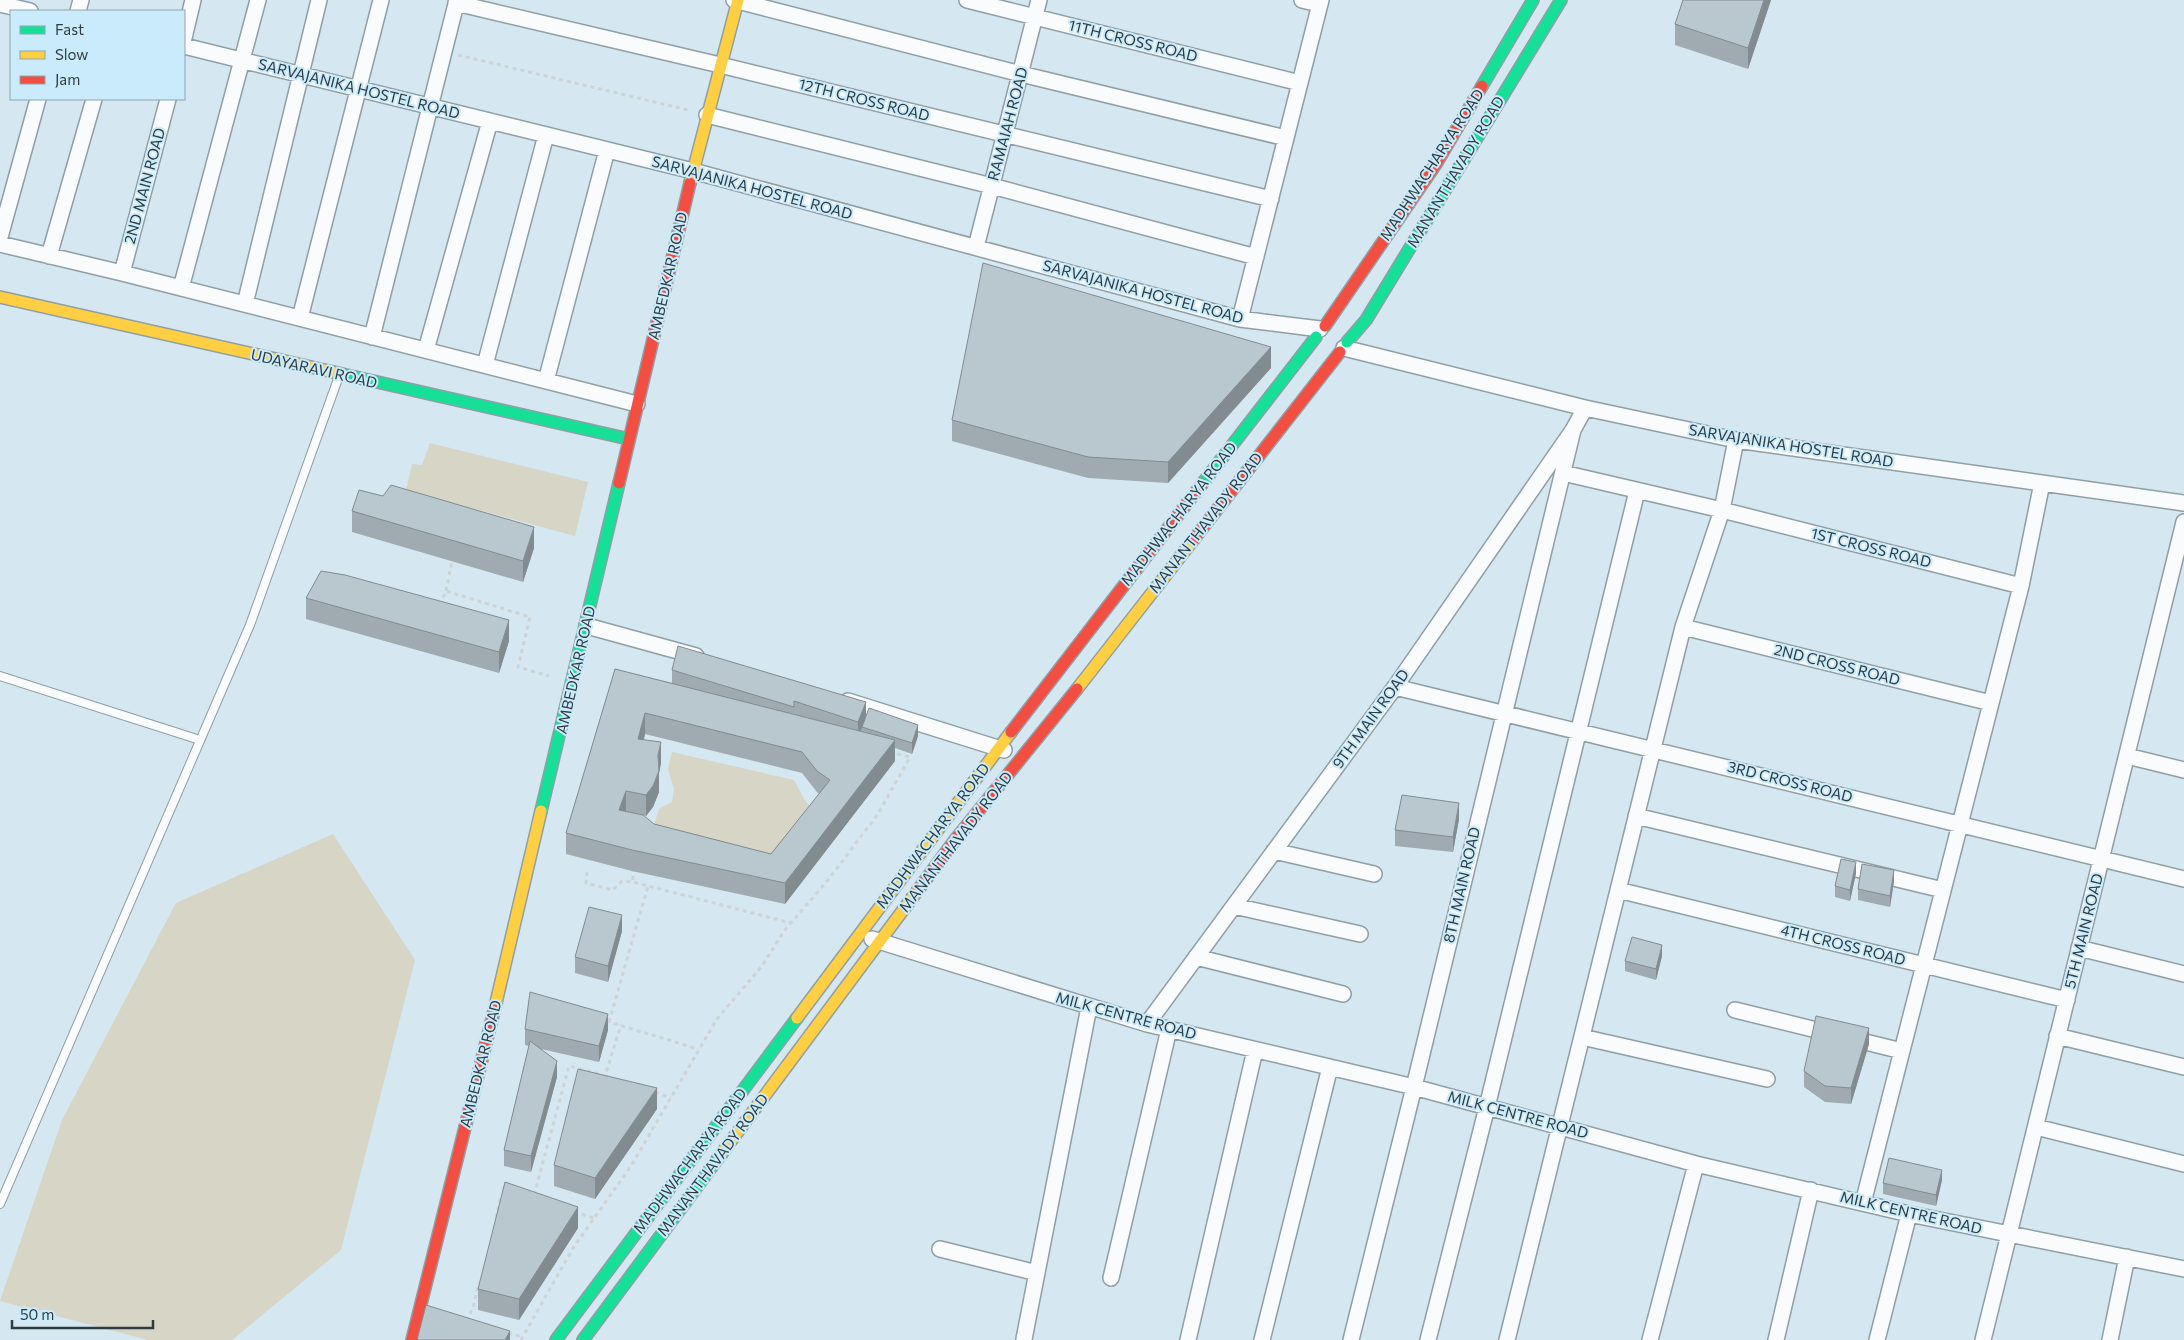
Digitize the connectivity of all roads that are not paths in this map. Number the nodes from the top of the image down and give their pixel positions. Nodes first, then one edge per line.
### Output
1 (193, 0) edge
2 (258, 0) edge
3 (319, 0) edge
4 (381, 0) edge
5 (736, 0) edge
6 (967, 0) edge
7 (1038, 0) edge
8 (1302, 0) edge
9 (1534, 0) edge
10 (1560, 0) edge
11 (456, 2) edge
12 (1320, 2) edge
13 (0, 4) edge
14 (26, 10) edge
15 (1035, 17) junction
16 (185, 34) edge
17 (185, 46) edge
18 (243, 61) junction
19 (720, 65) junction
20 (1021, 74) junction
21 (302, 75) junction
22 (1300, 83) junction
23 (358, 89) junction
24 (38, 100) edge
25 (94, 100) edge
26 (168, 100) edge
27 (429, 106) junction
28 (708, 115) junction
29 (490, 121) junction
30 (1005, 134) junction
31 (546, 135) junction
32 (1286, 138) junction
33 (607, 150) junction
34 (693, 171) junction
35 (992, 186) junction
36 (1271, 199) junction
37 (0, 237) edge
38 (0, 244) edge
39 (976, 248) junction
40 (49, 256) junction
41 (1256, 258) junction
42 (122, 273) junction
43 (181, 288) junction
44 (0, 297) edge
45 (245, 304) junction
46 (300, 318) junction
47 (1240, 319) junction
48 (1320, 331) junction
49 (372, 337) junction
50 (1344, 347) junction
51 (426, 350) junction
52 (485, 366) junction
53 (340, 374) junction
54 (546, 381) junction
55 (638, 404) junction
56 (1585, 408) junction
57 (1573, 430) junction
58 (629, 439) junction
59 (1736, 440) junction
60 (1562, 473) junction
61 (2042, 483) junction
62 (1637, 491) junction
63 (2184, 503) edge
64 (1722, 510) junction
65 (2184, 522) edge
66 (2021, 586) junction
67 (587, 626) junction
68 (1683, 627) junction
69 (706, 660) edge
70 (0, 676) edge
71 (1396, 687) junction
72 (834, 697) edge
73 (1991, 703) junction
74 (1504, 713) junction
75 (1579, 731) junction
76 (200, 740) junction
77 (998, 748) junction
78 (1653, 749) junction
79 (2127, 756) junction
80 (1024, 757) junction
81 (2184, 770) edge
82 (1636, 816) junction
83 (1960, 824) junction
84 (1274, 851) junction
85 (2102, 858) junction
86 (1374, 874) dead end
87 (2184, 878) edge
88 (1618, 890) junction
89 (1943, 890) junction
90 (1234, 906) junction
91 (860, 934) junction
92 (1360, 934) dead end
93 (878, 941) junction
94 (2080, 948) junction
95 (1196, 958) junction
96 (1924, 965) junction
97 (2184, 974) edge
98 (1343, 994) dead end
99 (2067, 1000) junction
100 (1089, 1007) junction
101 (1735, 1010) dead end
102 (1147, 1024) junction
103 (1169, 1029) junction
104 (2057, 1036) junction
105 (1582, 1037) junction
106 (1255, 1050) junction
107 (1902, 1051) junction
108 (1330, 1067) junction
109 (2184, 1067) edge
110 (1767, 1080) dead end
111 (1414, 1087) junction
112 (1487, 1107) junction
113 (1560, 1127) junction
114 (2036, 1127) junction
115 (1696, 1164) junction
116 (2184, 1164) edge
117 (1811, 1190) junction
118 (1863, 1203) junction
119 (0, 1204) edge
120 (1909, 1214) junction
121 (2010, 1234) junction
122 (940, 1249) dead end
123 (2127, 1257) junction
124 (2184, 1269) edge
125 (1037, 1273) junction
126 (1111, 1278) dead end
127 (1024, 1339) edge
128 (412, 1340) edge
129 (556, 1340) edge
130 (583, 1340) edge
131 (1188, 1340) edge
132 (1262, 1340) edge
133 (1351, 1340) edge
134 (1428, 1340) edge
135 (1507, 1340) edge
136 (1650, 1340) edge
137 (1776, 1340) edge
138 (1878, 1340) edge
139 (1984, 1340) edge
140 (2110, 1340) edge

1 - 16 street
2 - 18 street
3 - 21 street
4 - 23 street
5 - 19 main road, AMBEDKAR ROAD
5 - 20 street
6 - 15 street, 11TH CROSS ROAD
7 - 15 street, RAMAIAH ROAD
8 - 12 street
9 - 48 main road, MADHWACHARYA ROAD
10 - 50 main road, MANANTHAVADY ROAD
11 - 19 street, 12TH CROSS ROAD
11 - 27 street
12 - 22 street
13 - 14 street
15 - 20 street, RAMAIAH ROAD
15 - 22 street, 11TH CROSS ROAD
17 - 18 street, SARVAJANIKA HOSTEL ROAD
18 - 21 street, SARVAJANIKA HOSTEL ROAD
18 - 43 street
19 - 28 main road, AMBEDKAR ROAD
19 - 30 street, 12TH CROSS ROAD
20 - 30 street, RAMAIAH ROAD
20 - 32 street
21 - 23 street, SARVAJANIKA HOSTEL ROAD
21 - 45 street
22 - 32 street
23 - 27 street, SARVAJANIKA HOSTEL ROAD
23 - 46 street
24 - 37 street
25 - 40 street
26 - 42 street, 2ND MAIN ROAD
27 - 29 street, SARVAJANIKA HOSTEL ROAD
27 - 49 street
28 - 34 main road, AMBEDKAR ROAD
28 - 35 street
29 - 31 street, SARVAJANIKA HOSTEL ROAD
29 - 51 street
30 - 35 street, RAMAIAH ROAD
30 - 36 street, 12TH CROSS ROAD
31 - 33 street, SARVAJANIKA HOSTEL ROAD
31 - 52 street
32 - 36 street
33 - 34 street, SARVAJANIKA HOSTEL ROAD
33 - 54 street
34 - 39 street, SARVAJANIKA HOSTEL ROAD
34 - 55 main road, AMBEDKAR ROAD
35 - 39 street, RAMAIAH ROAD
35 - 41 street
36 - 41 street
38 - 40 street
39 - 47 street, SARVAJANIKA HOSTEL ROAD
40 - 42 street
41 - 47 street
42 - 43 street
43 - 45 street
44 - 53 main road, UDAYARAVI ROAD
45 - 46 street
46 - 49 street
47 - 48 street, SARVAJANIKA HOSTEL ROAD
48 - 50 main road
48 - 50 main road
48 - 77 main road, MADHWACHARYA ROAD
49 - 51 street
50 - 56 street, SARVAJANIKA HOSTEL ROAD
50 - 80 main road, MANANTHAVADY ROAD
51 - 52 street
52 - 54 street
53 - 58 main road, UDAYARAVI ROAD
53 - 76 lane
54 - 55 street
55 - 58 main road, AMBEDKAR ROAD
56 - 57 street, 9TH MAIN ROAD
56 - 59 street, SARVAJANIKA HOSTEL ROAD
57 - 60 street, 8TH MAIN ROAD
57 - 71 street, 9TH MAIN ROAD
58 - 67 main road, AMBEDKAR ROAD
59 - 61 street, SARVAJANIKA HOSTEL ROAD
59 - 64 street
60 - 62 street, 1ST CROSS ROAD
60 - 74 street, 8TH MAIN ROAD
61 - 63 street, SARVAJANIKA HOSTEL ROAD
61 - 66 street
62 - 64 street, 1ST CROSS ROAD
62 - 75 street
64 - 66 street, 1ST CROSS ROAD
64 - 68 street
65 - 79 street, 5TH MAIN ROAD
66 - 73 street
67 - 69 street
67 - 128 main road, AMBEDKAR ROAD
68 - 73 street, 2ND CROSS ROAD
68 - 78 street
70 - 76 lane
71 - 74 street, 3RD CROSS ROAD
71 - 84 street, 9TH MAIN ROAD
72 - 77 street
73 - 83 street
74 - 75 street, 3RD CROSS ROAD
74 - 111 street, 8TH MAIN ROAD
75 - 78 street, 3RD CROSS ROAD
75 - 112 street
76 - 119 lane
77 - 80 street
77 - 91 main road, MADHWACHARYA ROAD
78 - 82 street
78 - 83 street, 3RD CROSS ROAD
79 - 81 street
79 - 85 street, 5TH MAIN ROAD
80 - 93 main road, MANANTHAVADY ROAD
82 - 88 street
82 - 89 street
83 - 85 street, 3RD CROSS ROAD
83 - 89 street
84 - 86 street
84 - 90 street, 9TH MAIN ROAD
85 - 87 street, 3RD CROSS ROAD
85 - 94 street, 5TH MAIN ROAD
88 - 96 street, 4TH CROSS ROAD
88 - 105 street
89 - 96 street
90 - 92 street
90 - 95 street, 9TH MAIN ROAD
91 - 93 street, MILK CENTRE ROAD
91 - 129 main road, MADHWACHARYA ROAD
93 - 100 street, MILK CENTRE ROAD
93 - 130 main road, MANANTHAVADY ROAD
94 - 97 street
94 - 99 street, 5TH MAIN ROAD
95 - 98 street
95 - 102 street, 9TH MAIN ROAD
96 - 99 street, 4TH CROSS ROAD
96 - 107 street
99 - 104 street, 5TH MAIN ROAD
100 - 102 street, MILK CENTRE ROAD
100 - 125 street
101 - 107 street
102 - 103 street, MILK CENTRE ROAD
103 - 106 street, MILK CENTRE ROAD
103 - 126 street
104 - 109 street
104 - 114 street, 5TH MAIN ROAD
105 - 110 street
105 - 113 street
106 - 108 street, MILK CENTRE ROAD
106 - 131 street
107 - 118 street
108 - 111 street, MILK CENTRE ROAD
108 - 132 street
111 - 112 street, MILK CENTRE ROAD
111 - 133 street, 8TH MAIN ROAD
112 - 113 street, MILK CENTRE ROAD
112 - 134 street
113 - 115 street, MILK CENTRE ROAD
113 - 135 street
114 - 116 street
114 - 121 street, 5TH MAIN ROAD
115 - 117 street, MILK CENTRE ROAD
115 - 136 street
117 - 118 street, MILK CENTRE ROAD
117 - 137 street
118 - 120 street, MILK CENTRE ROAD
120 - 121 street, MILK CENTRE ROAD
120 - 138 street
121 - 123 street, MILK CENTRE ROAD
121 - 139 street, 5TH MAIN ROAD
122 - 125 street
123 - 124 street, MILK CENTRE ROAD
123 - 140 street
125 - 127 street

